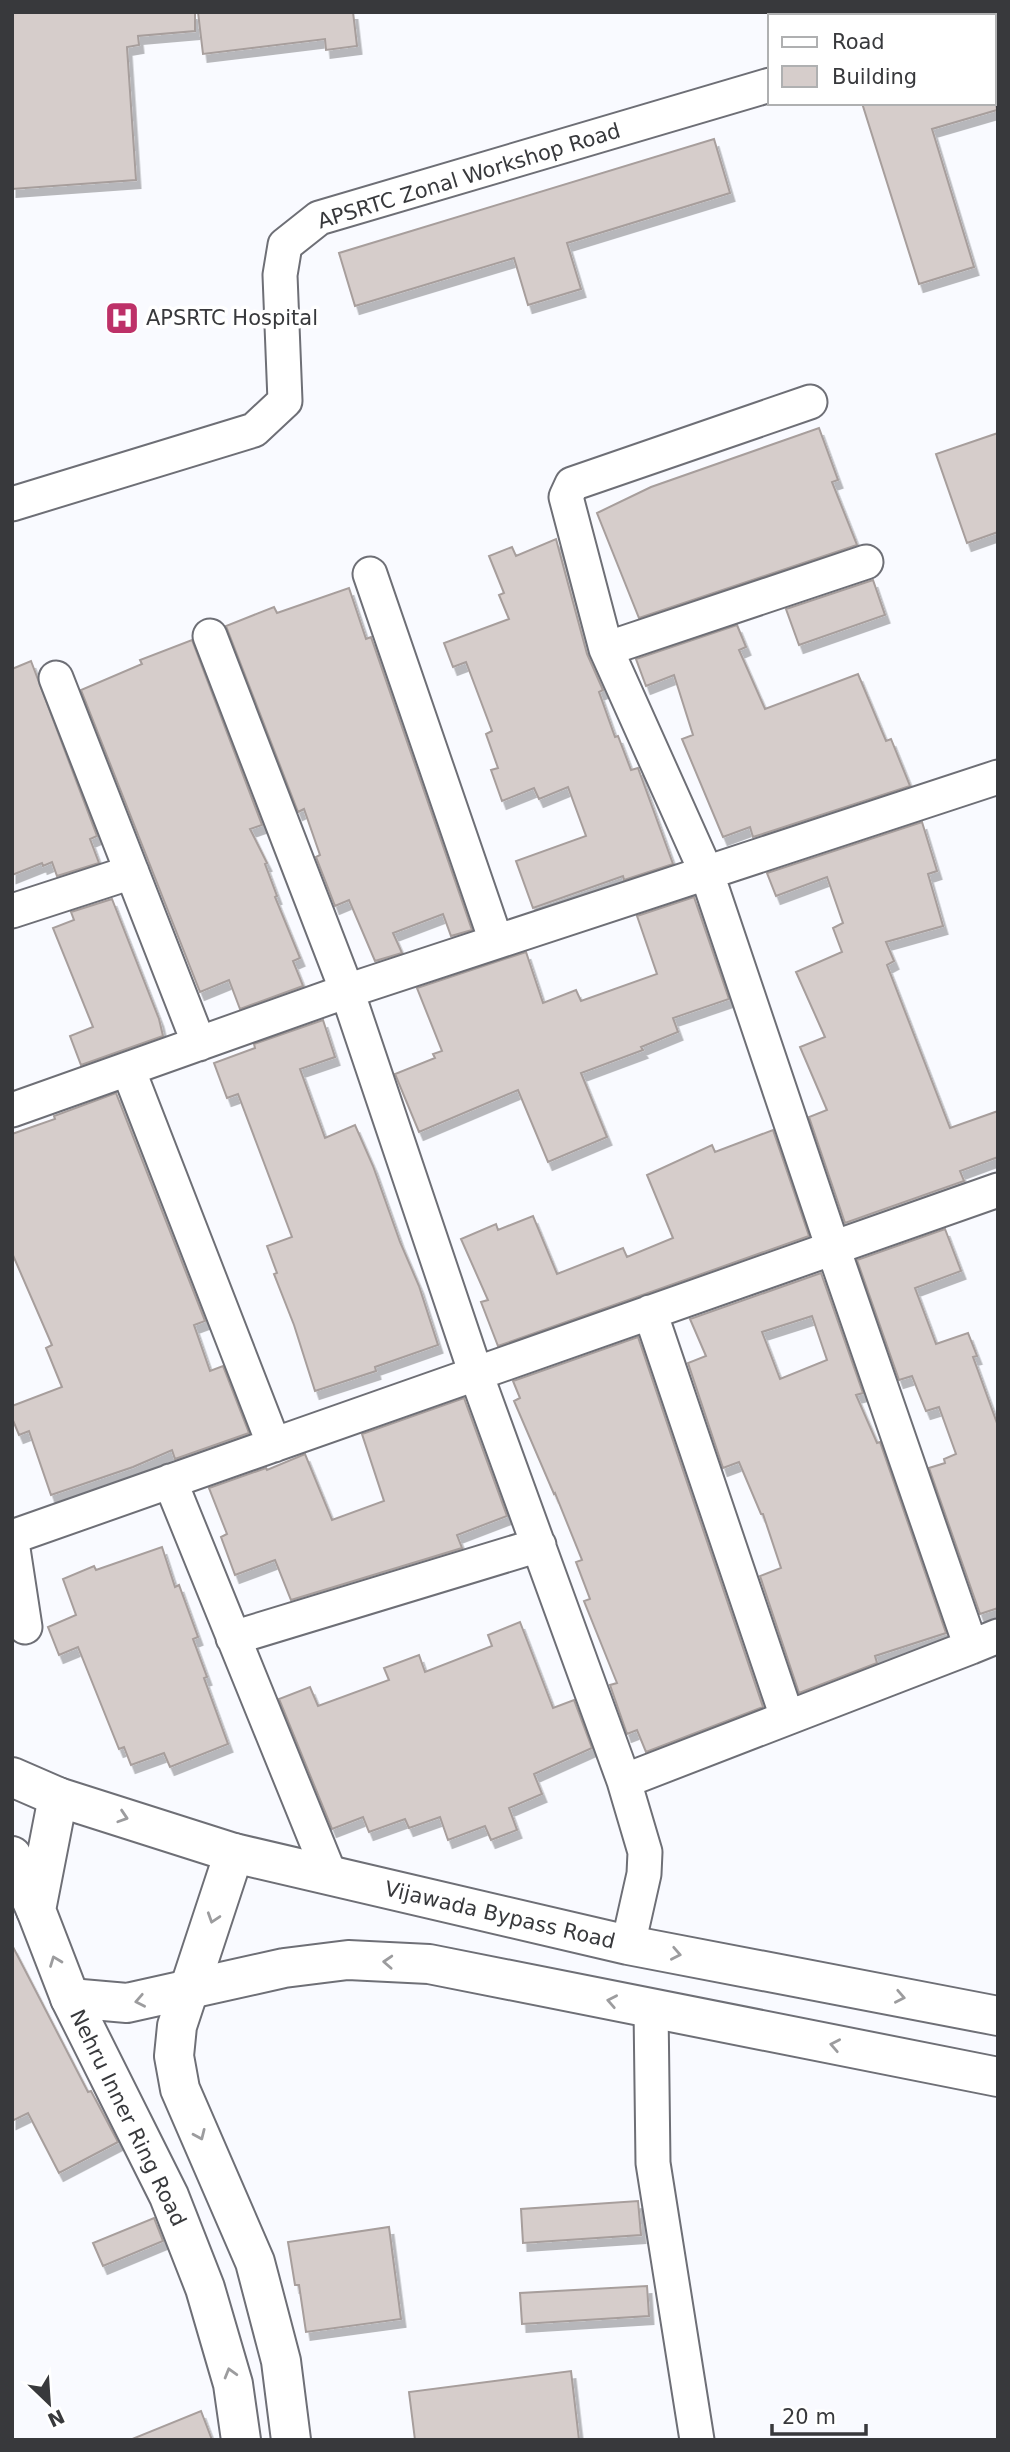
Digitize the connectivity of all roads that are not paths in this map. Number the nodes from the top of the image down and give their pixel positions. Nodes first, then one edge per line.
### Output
1 (768, 86) edge
2 (810, 402) dead end
3 (12, 504) edge
4 (866, 562) dead end
5 (370, 574) dead end
6 (210, 636) dead end
7 (607, 649) junction
8 (56, 678) dead end
9 (998, 777) edge
10 (132, 872) junction
11 (707, 874) junction
12 (12, 911) edge
13 (496, 941) junction
14 (347, 991) junction
15 (199, 1044) junction
16 (128, 1069) junction
17 (12, 1110) edge
18 (998, 1190) edge
19 (833, 1248) junction
20 (650, 1312) junction
21 (477, 1374) junction
22 (274, 1445) junction
23 (170, 1481) junction
24 (12, 1540) edge
25 (539, 1545) junction
26 (25, 1628) dead end
27 (233, 1638) junction
28 (984, 1641) edge
29 (787, 1717) junction
30 (12, 1777) edge
31 (624, 1781) junction
32 (58, 1797) junction
33 (12, 1801) edge
34 (234, 1853) junction
35 (12, 1856) edge
36 (330, 1875) junction
37 (36, 1910) junction
38 (628, 1945) junction
39 (190, 1988) junction
40 (70, 1998) junction
41 (651, 2008) junction
42 (998, 2016) edge
43 (998, 2077) edge
44 (241, 2440) edge
45 (292, 2440) edge
46 (697, 2440) edge

1 - 3 street, APSRTC Zonal Workshop Road
2 - 7 street
4 - 7 street
5 - 13 street
6 - 14 street
7 - 11 street
8 - 10 street
9 - 11 street
10 - 12 street
10 - 15 street
11 - 13 street
11 - 19 street
13 - 14 street
14 - 15 street
14 - 21 street
15 - 16 street
16 - 17 street
16 - 22 street
18 - 19 street
19 - 20 street
19 - 28 street
20 - 21 street
20 - 29 street
21 - 22 street
21 - 25 street
22 - 23 street
23 - 24 street
23 - 27 street
24 - 26 street
25 - 27 street
25 - 31 street
27 - 36 street
28 - 29 street
29 - 31 street
30 - 32 main road, Vijawada Bypass Road
30 - 33 main road, Vijawada Bypass Road
31 - 38 street
32 -> 34 main road, Vijawada Bypass Road
32 - 37 main road
34 - 36 main road, Vijawada Bypass Road
34 -> 39 main road
35 - 37 main road
36 - 38 main road, Vijawada Bypass Road
40 -> 37 main road, Nehru Inner Ring Road
38 -> 42 main road, Vijawada Bypass Road
39 -> 40 main road
41 -> 39 main road
39 -> 45 main road
44 -> 40 main road, Nehru Inner Ring Road
43 -> 41 main road
41 - 46 street

